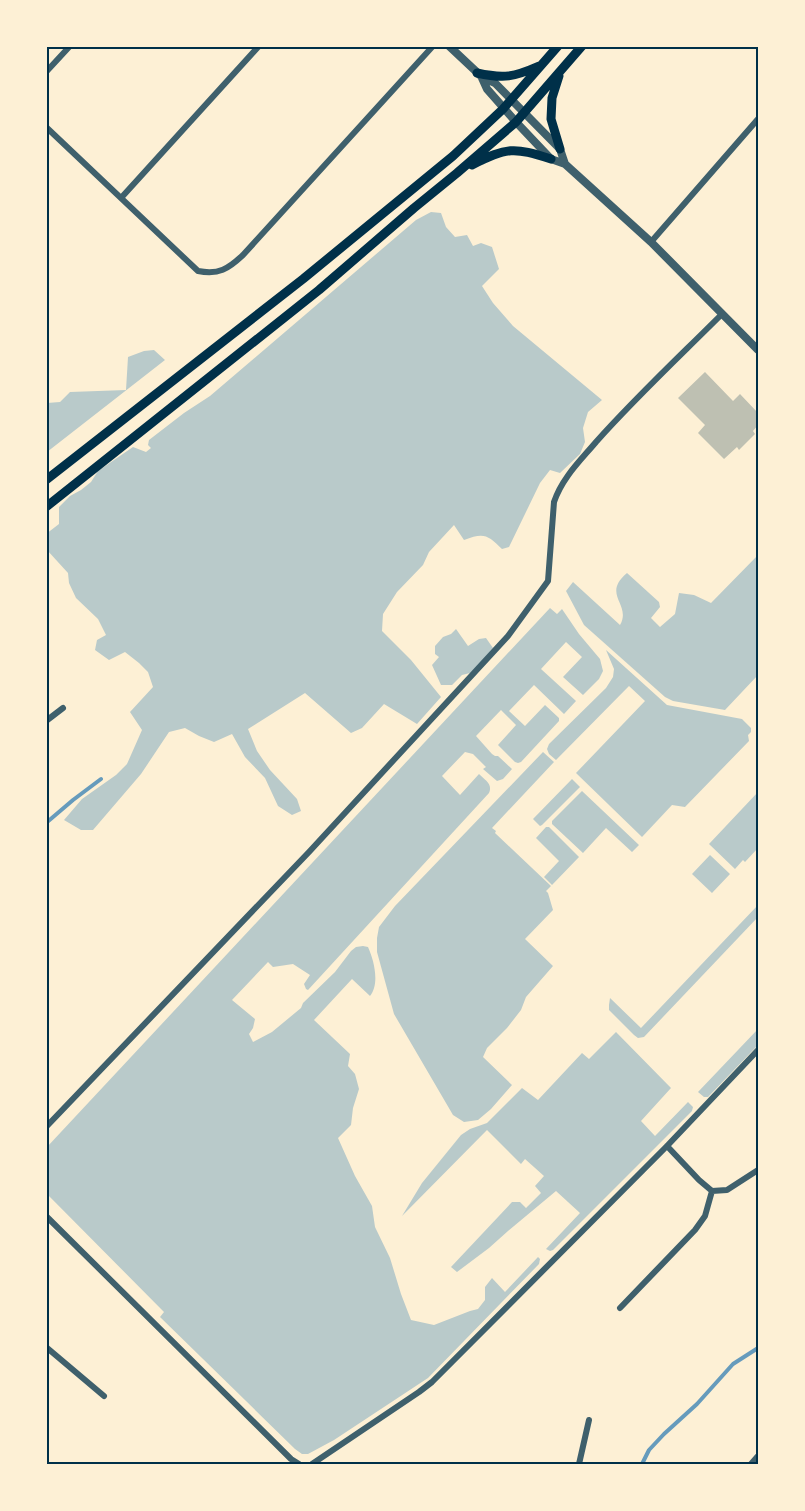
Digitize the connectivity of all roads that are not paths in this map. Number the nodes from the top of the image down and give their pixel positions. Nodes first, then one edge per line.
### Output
1 (70, 46) edge
2 (259, 46) edge
3 (433, 46) edge
4 (449, 46) edge
5 (558, 46) edge
6 (582, 46) edge
7 (544, 63) junction
8 (46, 72) edge
9 (560, 72) junction
10 (479, 75) junction
11 (511, 100) junction
12 (503, 109) junction
13 (524, 113) junction
14 (759, 119) edge
15 (516, 122) junction
16 (46, 127) edge
17 (560, 149) junction
18 (551, 159) junction
19 (565, 164) junction
20 (457, 173) junction
21 (122, 198) junction
22 (651, 242) junction
23 (722, 314) junction
24 (759, 350) edge
25 (46, 480) edge
26 (46, 507) edge
27 (63, 708) dead end
28 (46, 721) edge
29 (759, 1050) edge
30 (46, 1127) edge
31 (667, 1146) junction
32 (759, 1170) edge
33 (712, 1191) junction
34 (46, 1216) edge
35 (620, 1308) dead end
36 (46, 1347) edge
37 (104, 1396) dead end
38 (589, 1420) dead end
39 (759, 1456) edge
40 (299, 1464) edge
41 (312, 1464) edge
42 (579, 1464) edge
43 (751, 1464) edge

1 - 8 street
2 - 21 street
3 - 21 street
4 - 10 street
5 - 7 main road
6 - 9 main road
7 - 10 main road
7 - 11 main road
9 - 13 main road
9 - 17 main road
10 - 11 street
10 - 12 street
11 - 12 main road
11 - 13 street
12 - 15 street
12 - 25 main road
13 - 15 main road
13 - 17 street
14 - 22 street
15 - 18 street
15 - 20 main road
16 - 21 street
17 - 19 street
18 - 19 street
18 - 20 main road
19 - 22 street
20 - 26 main road
22 - 23 street
23 - 24 street
23 - 30 street
27 - 28 street
29 - 31 street
31 - 33 street
31 - 41 street
32 - 33 street
33 - 35 street
34 - 40 street
36 - 37 street
38 - 42 street
39 - 43 street

